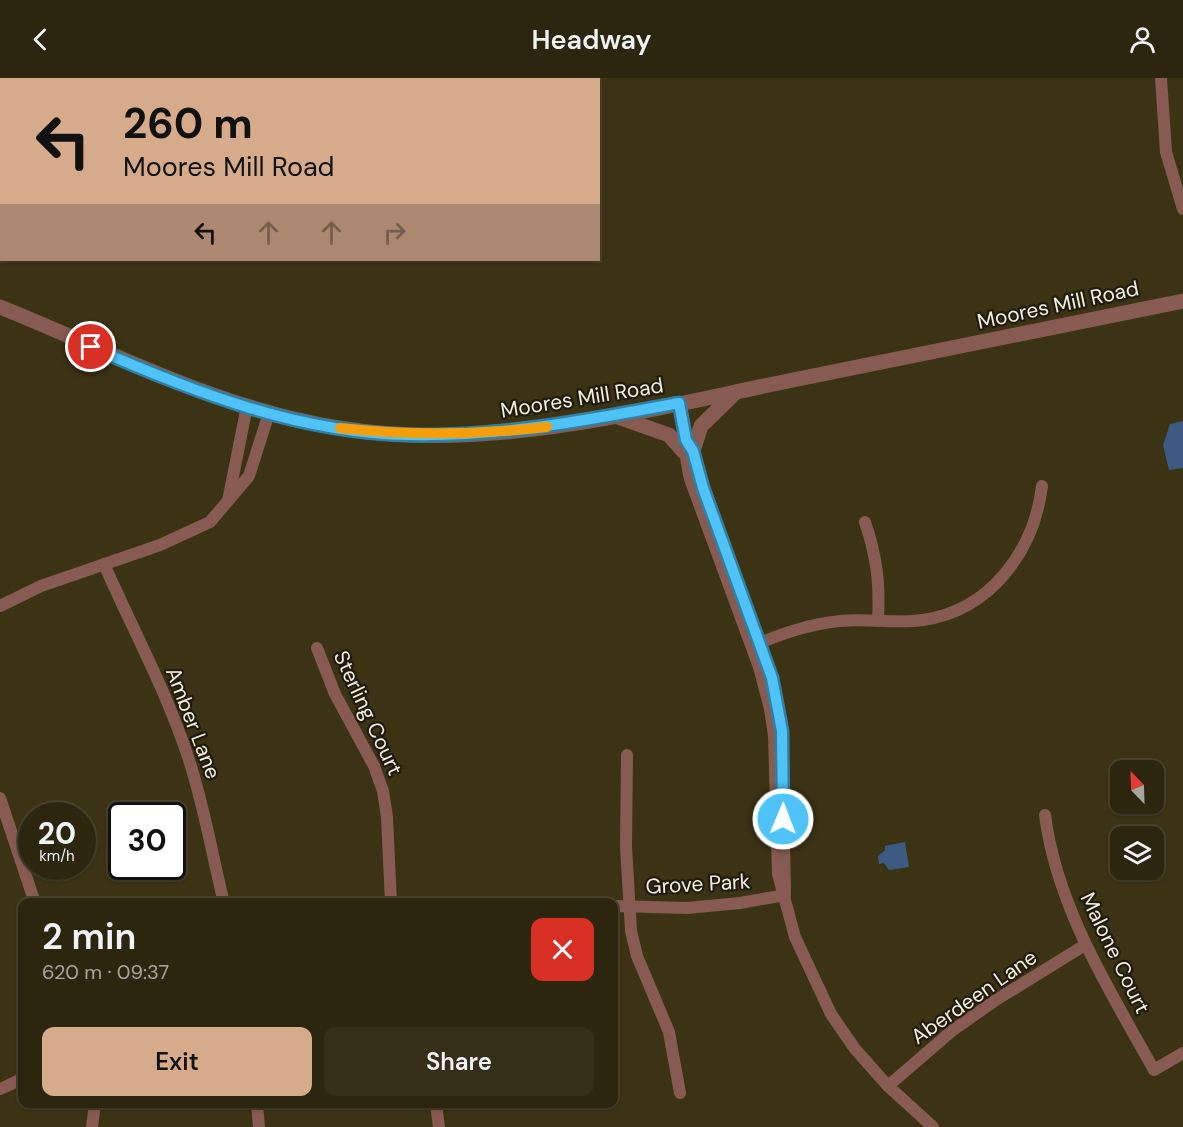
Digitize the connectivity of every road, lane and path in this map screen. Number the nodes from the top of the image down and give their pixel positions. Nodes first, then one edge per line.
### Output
1 (1161, 78) edge
2 (1183, 209) edge
3 (1183, 301) edge
4 (5, 309) edge
5 (736, 392) junction
6 (679, 403) junction
7 (247, 406) junction
8 (269, 413) junction
9 (612, 416) junction
10 (688, 448) junction
11 (1042, 486) dead end
12 (228, 502) junction
13 (865, 522) dead end
14 (104, 564) junction
15 (0, 606) edge
16 (878, 621) junction
17 (755, 645) junction
18 (317, 648) dead end
19 (627, 755) dead end
20 (0, 798) edge
21 (1045, 815) dead end
22 (785, 895) junction
23 (33, 898) edge
24 (224, 898) edge
25 (391, 898) edge
26 (618, 906) edge
27 (628, 907) junction
28 (1085, 945) junction
29 (1183, 1053) edge
30 (18, 1080) edge
31 (888, 1086) junction
32 (0, 1089) edge
33 (680, 1093) dead end
34 (94, 1108) edge
35 (257, 1108) edge
36 (437, 1108) edge
37 (92, 1127) edge
38 (259, 1127) edge
39 (439, 1127) edge
40 (933, 1127) edge

1 - 2 street
3 - 5 street, Moores Mill Road
4 - 7 street, Moores Mill Road
5 - 6 street, Moores Mill Road
5 - 10 street
6 - 9 street, Moores Mill Road
6 - 10 street
7 - 8 street, Moores Mill Road
7 - 12 street
8 - 9 street, Moores Mill Road
8 - 12 street
9 - 10 street
10 - 17 street
11 - 16 street
12 - 14 street
13 - 16 street
14 - 15 street
14 - 24 street, Amber Lane
16 - 17 street
17 - 22 street
18 - 25 street, Sterling Court
19 - 27 street
20 - 23 street
21 - 28 street, Malone Court
22 - 27 street, Grove Park
22 - 31 street
26 - 27 street, Grove Park
27 - 33 street
28 - 29 street, Malone Court
28 - 31 street, Aberdeen Lane
30 - 32 street
31 - 40 street
34 - 37 street
35 - 38 street
36 - 39 street

